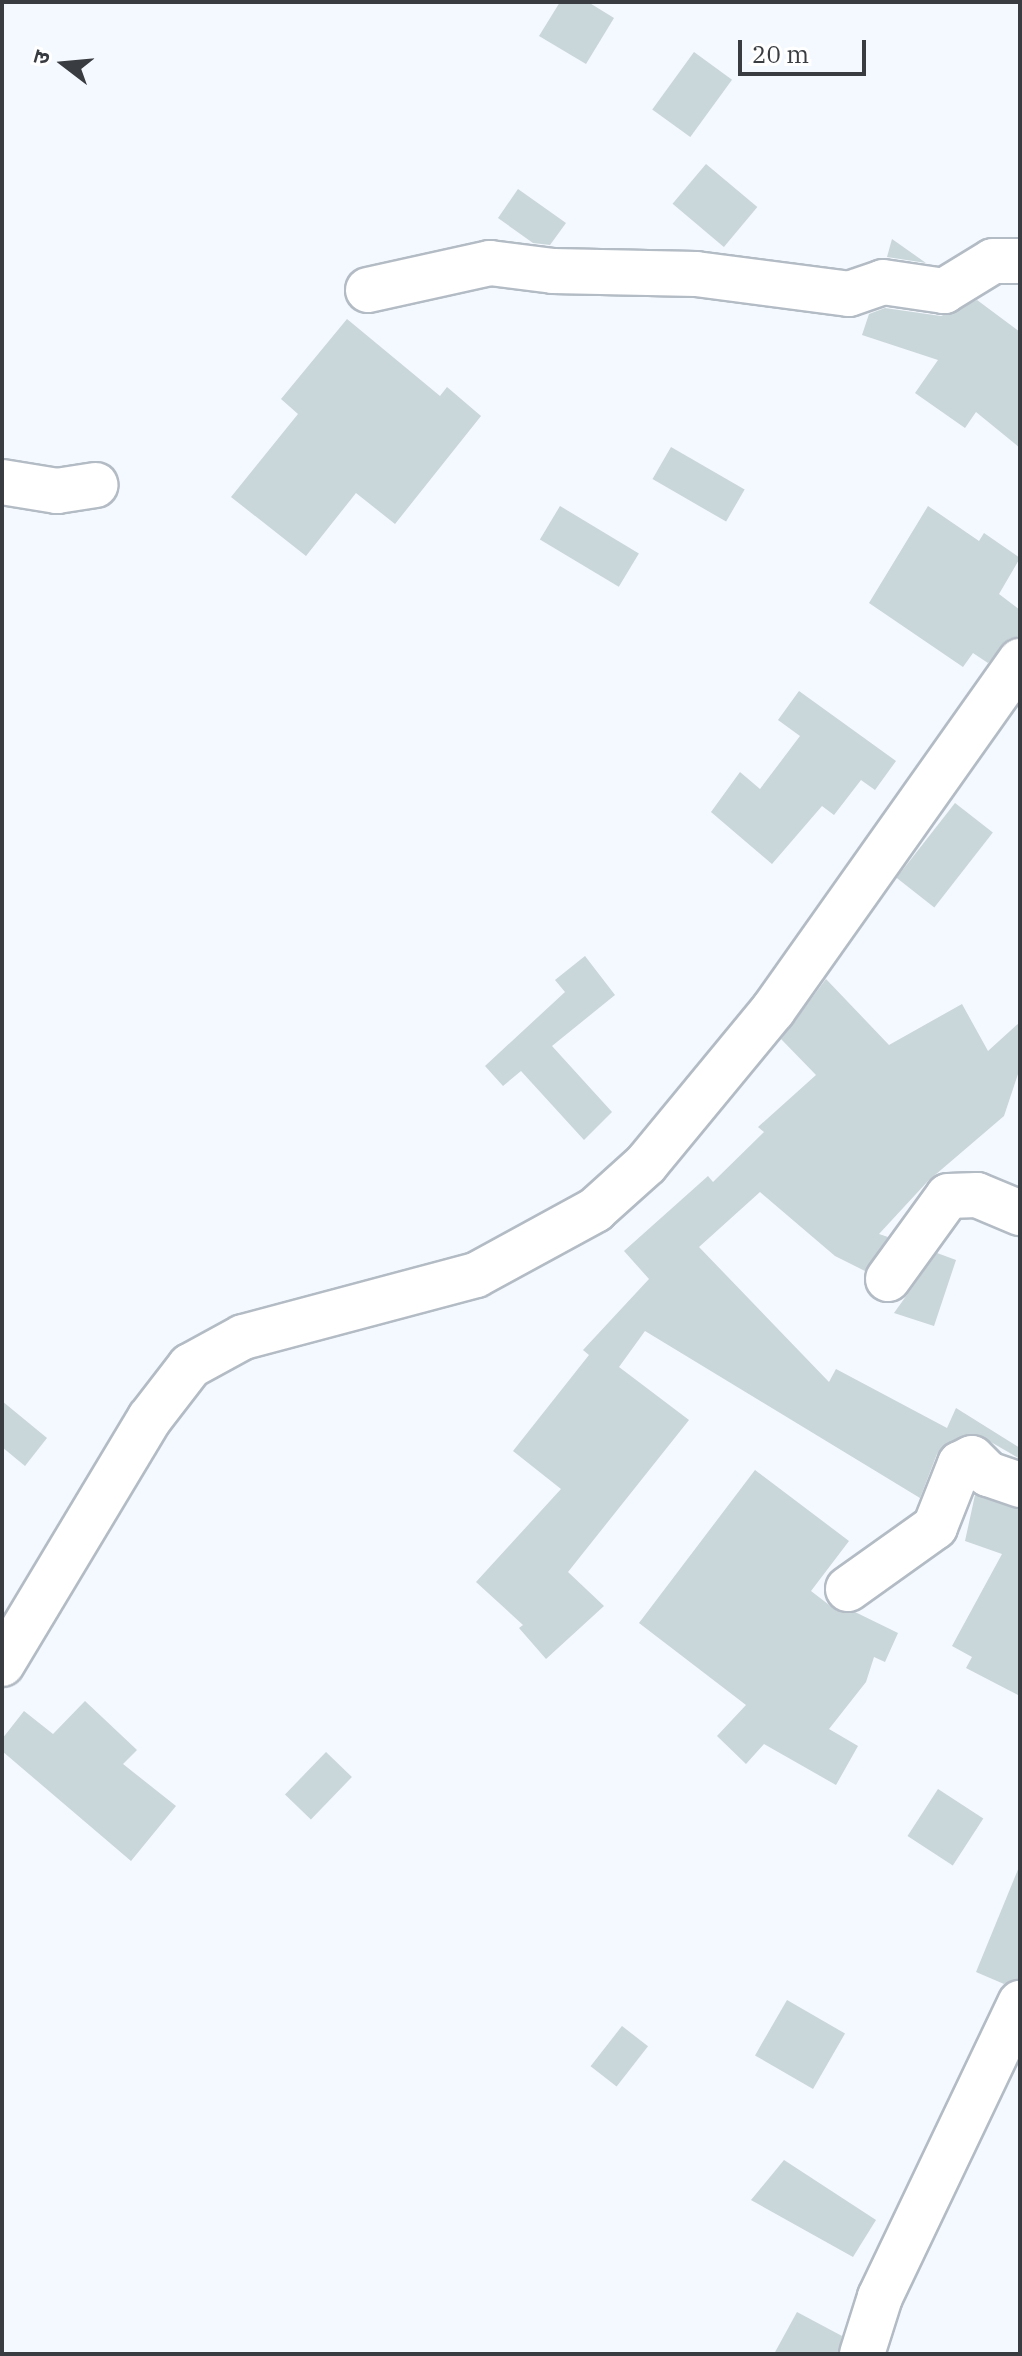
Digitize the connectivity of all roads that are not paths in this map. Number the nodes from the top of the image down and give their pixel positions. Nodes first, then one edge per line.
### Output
1 (1020, 261) edge
2 (368, 290) dead end
3 (2, 482) edge
4 (96, 485) dead end
5 (1020, 661) edge
6 (1020, 1213) edge
7 (888, 1279) dead end
8 (1020, 1485) edge
9 (848, 1589) dead end
10 (2, 1664) edge
11 (1020, 2003) edge
12 (862, 2354) edge

1 - 2 street
3 - 4 street
5 - 10 street
6 - 7 street
8 - 9 street
11 - 12 street

